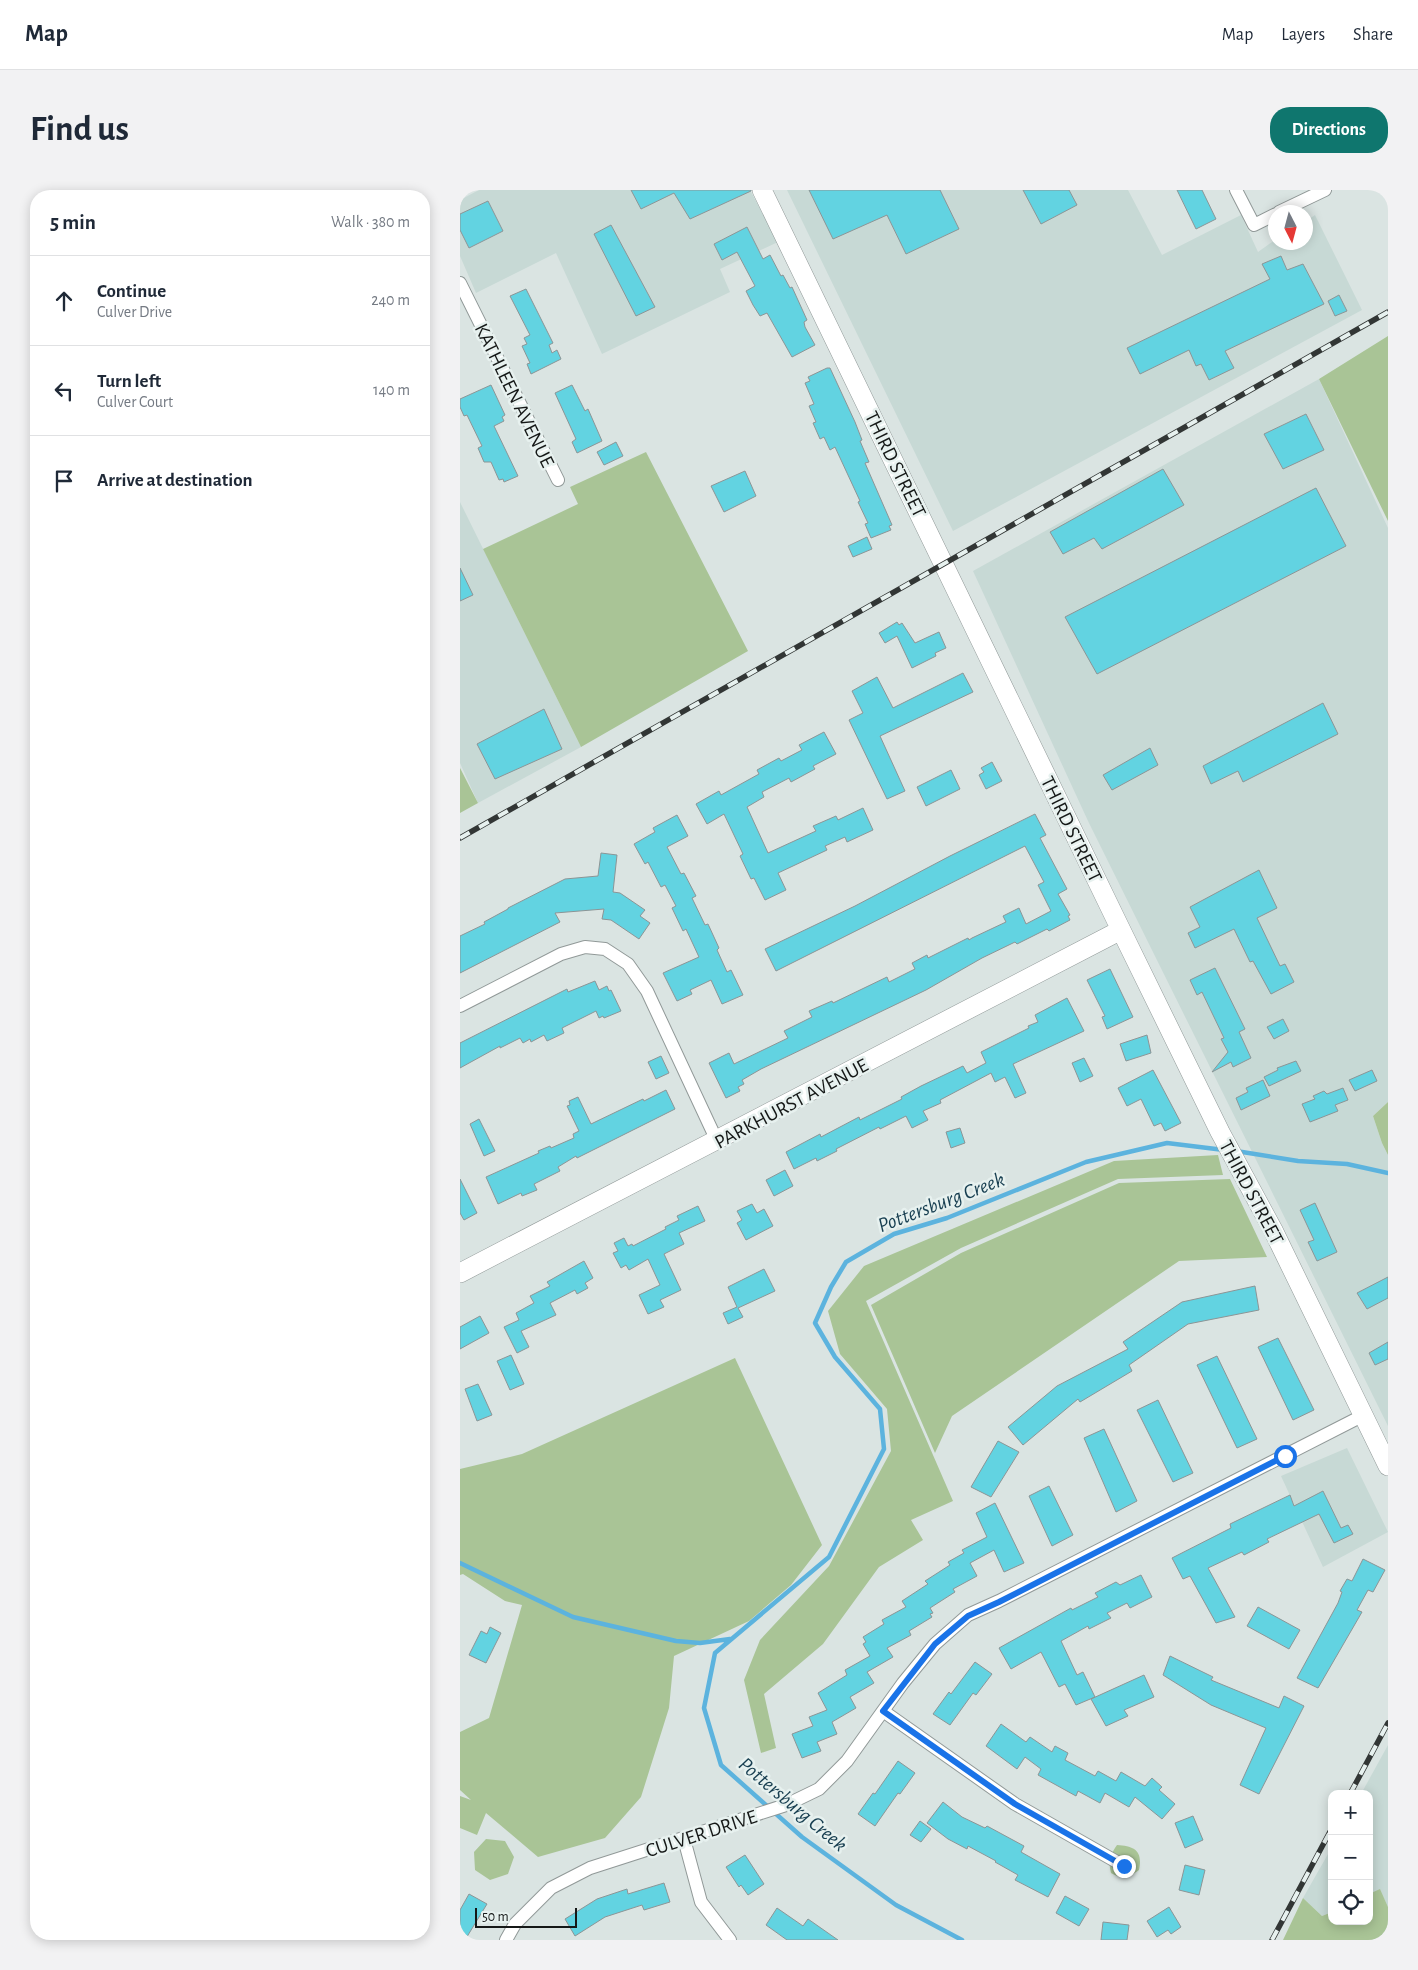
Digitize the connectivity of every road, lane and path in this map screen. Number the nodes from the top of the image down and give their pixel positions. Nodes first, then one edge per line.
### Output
1 (762, 190) edge
2 (1236, 190) edge
3 (1325, 190) edge
4 (1294, 205) edge
5 (1268, 218) edge
6 (460, 283) edge
7 (558, 480) dead end
8 (1121, 930) junction
9 (460, 1006) edge
10 (718, 1141) junction
11 (460, 1273) edge
12 (1364, 1416) junction
13 (1388, 1466) edge
14 (883, 1711) junction
15 (684, 1839) junction
16 (1124, 1866) dead end
17 (506, 1940) edge
18 (730, 1940) edge

1 - 8 street, THIRD STREET
2 - 5 street
3 - 4 street
6 - 7 street, KATHLEEN AVENUE
8 - 10 street, PARKHURST AVENUE
8 - 12 street, THIRD STREET
9 - 10 street
10 - 11 street, PARKHURST AVENUE
12 - 13 street, THIRD STREET
12 - 14 street, CULVER DRIVE
14 - 15 street, CULVER DRIVE
14 - 16 street
15 - 17 street, CULVER DRIVE
15 - 18 street

